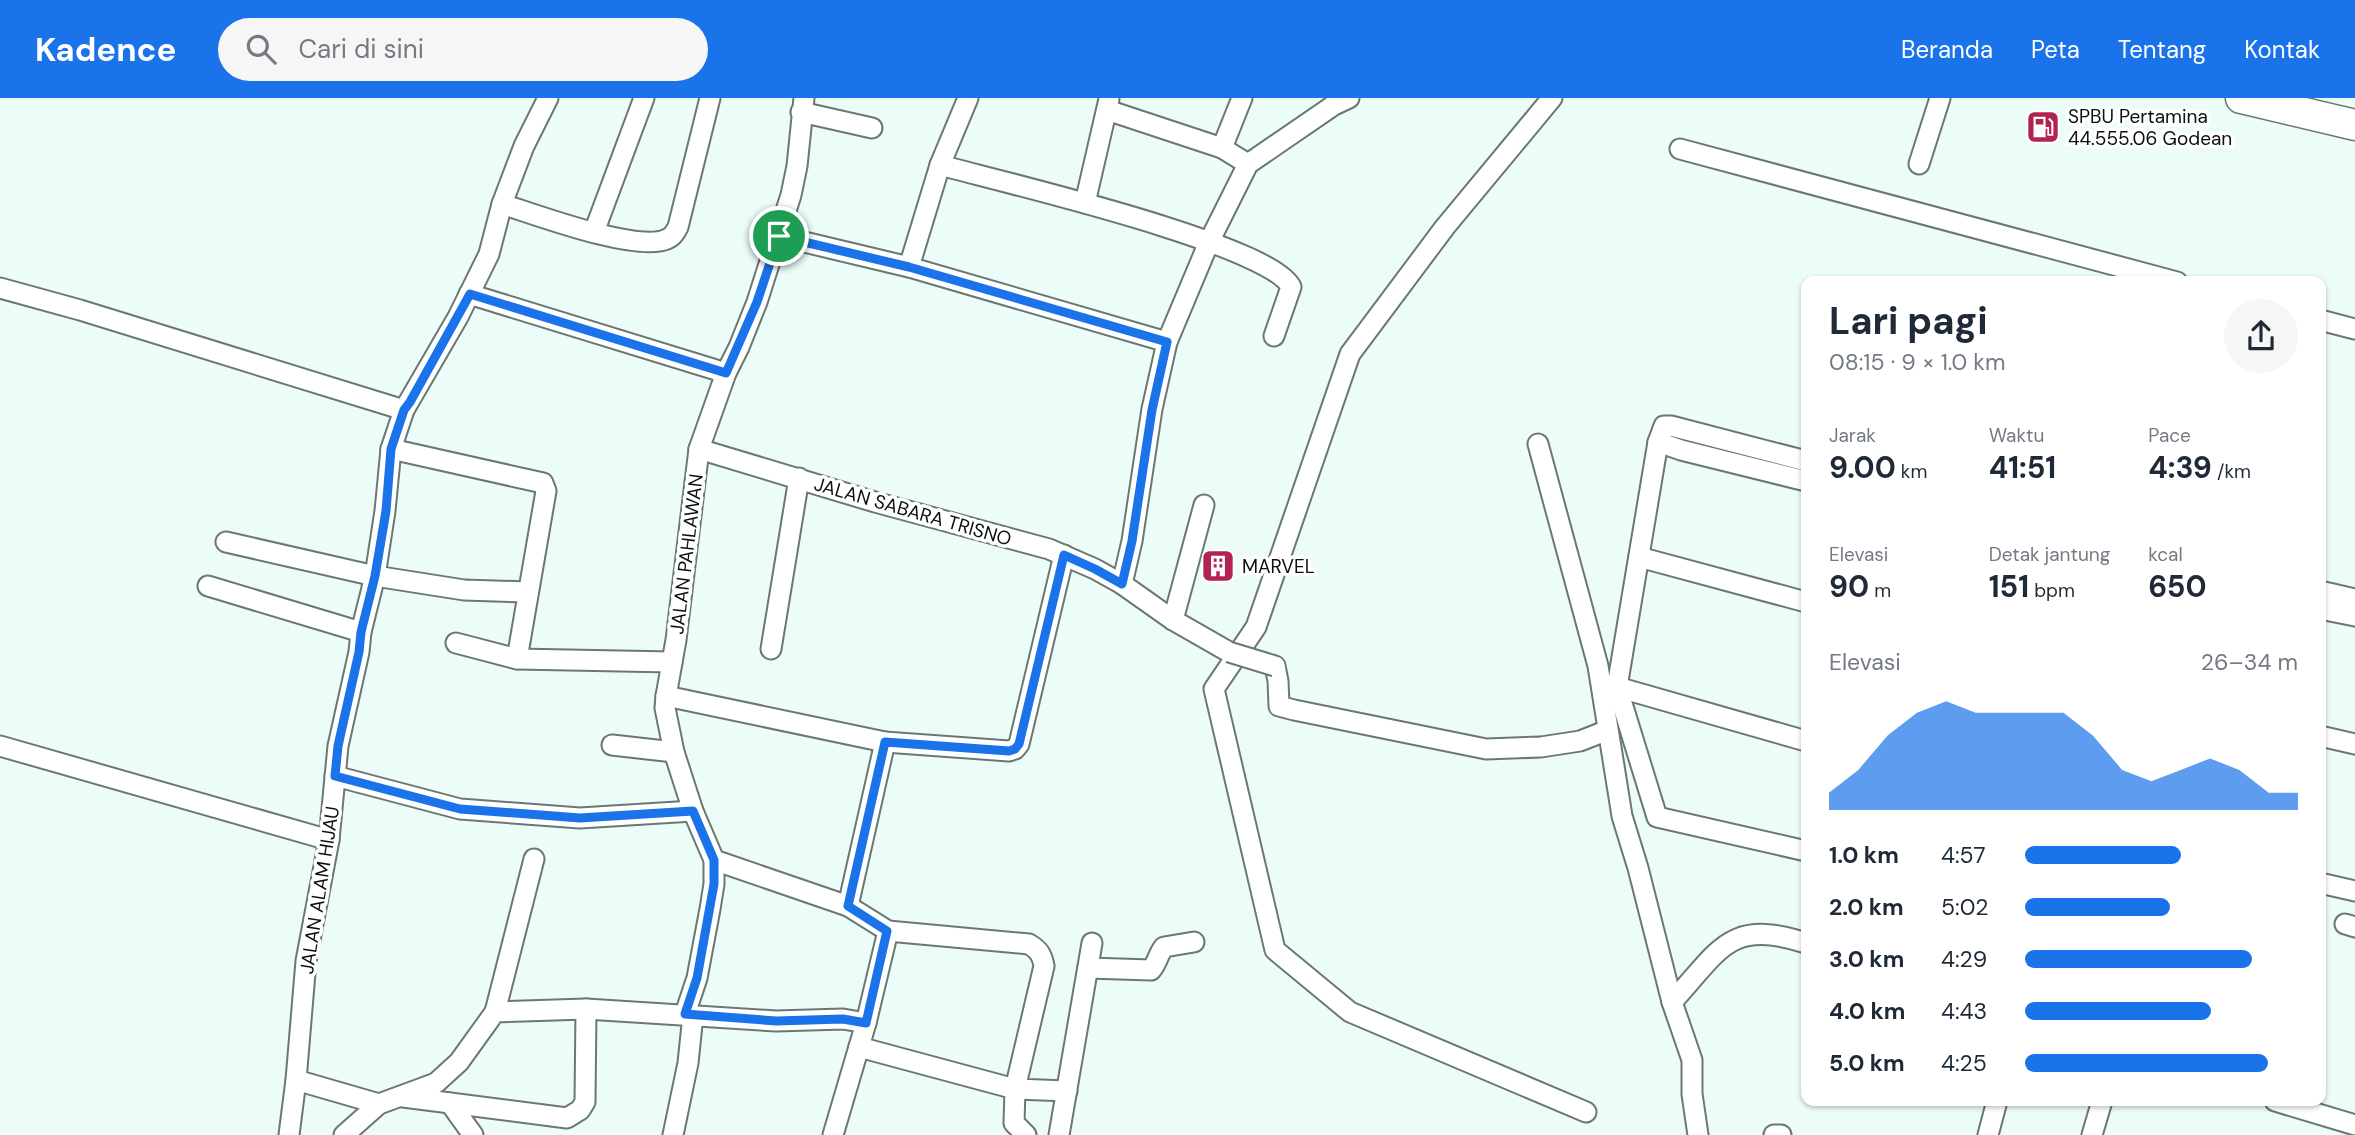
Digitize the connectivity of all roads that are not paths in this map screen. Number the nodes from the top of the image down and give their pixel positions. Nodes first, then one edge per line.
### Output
1 (548, 98) edge
2 (644, 98) edge
3 (709, 98) edge
4 (968, 98) edge
5 (1242, 98) edge
6 (1349, 98) edge
7 (1552, 98) edge
8 (1940, 98) edge
9 (2241, 98) edge
10 (1108, 104) edge
11 (802, 105) edge
12 (2355, 125) edge
13 (872, 128) dead end
14 (1680, 149) dead end
15 (1238, 157) junction
16 (1919, 163) dead end
17 (940, 165) junction
18 (502, 204) junction
19 (1085, 204) junction
20 (594, 232) junction
21 (779, 236) junction
22 (1200, 238) junction
23 (909, 267) junction
24 (2155, 276) edge
25 (0, 288) edge
26 (470, 294) junction
27 (2326, 322) edge
28 (2355, 329) edge
29 (1274, 336) dead end
30 (1167, 342) junction
31 (726, 373) junction
32 (404, 410) junction
33 (1658, 442) junction
34 (1538, 444) dead end
35 (391, 449) junction
36 (699, 449) junction
37 (1801, 460) edge
38 (799, 478) junction
39 (1801, 480) edge
40 (1204, 505) dead end
41 (226, 542) dead end
42 (1064, 555) junction
43 (1639, 558) junction
44 (375, 576) junction
45 (1122, 584) junction
46 (208, 586) dead end
47 (528, 592) junction
48 (2355, 599) edge
49 (1801, 601) edge
50 (2326, 607) edge
51 (2326, 609) edge
52 (2355, 617) edge
53 (1173, 620) junction
54 (361, 632) junction
55 (456, 643) dead end
56 (771, 649) dead end
57 (517, 659) junction
58 (672, 662) junction
59 (1617, 687) junction
60 (666, 696) junction
61 (1607, 733) junction
62 (2326, 737) edge
63 (1801, 740) edge
64 (885, 742) junction
65 (2355, 744) edge
66 (612, 745) dead end
67 (0, 746) edge
68 (674, 752) junction
69 (335, 776) junction
70 (693, 811) junction
71 (329, 840) junction
72 (1801, 850) edge
73 (534, 859) dead end
74 (714, 860) junction
75 (2326, 884) edge
76 (2355, 891) edge
77 (848, 906) junction
78 (887, 931) junction
79 (1194, 942) dead end
80 (1801, 942) edge
81 (1092, 943) dead end
82 (1088, 968) junction
83 (1672, 1002) junction
84 (586, 1009) junction
85 (495, 1013) junction
86 (689, 1015) junction
87 (866, 1023) junction
88 (859, 1047) junction
89 (296, 1080) junction
90 (1015, 1089) junction
91 (1067, 1091) junction
92 (401, 1097) junction
93 (450, 1103) junction
94 (379, 1104) junction
95 (1996, 1106) edge
96 (2101, 1106) edge
97 (2292, 1106) edge
98 (1586, 1112) dead end
99 (2355, 1125) edge
100 (289, 1135) edge
101 (344, 1135) edge
102 (473, 1135) edge
103 (673, 1135) edge
104 (833, 1135) edge
105 (1026, 1135) edge
106 (1059, 1135) edge
107 (1698, 1135) edge
108 (1774, 1135) edge
109 (1781, 1135) edge
110 (1988, 1135) edge
111 (2092, 1135) edge

1 - 18 street, JALAN ALAM HIJAU
2 - 20 street
3 - 20 street
4 - 17 street
5 - 15 street
6 - 15 street
7 - 98 street
8 - 16 street
9 - 12 main road
10 - 15 street
10 - 19 street
11 - 13 street
11 - 21 street, JALAN PAHLAWAN
14 - 24 street
15 - 22 street
17 - 19 street
17 - 23 street
18 - 20 street
18 - 26 street, JALAN ALAM HIJAU
19 - 22 street
21 - 23 street
21 - 31 street, JALAN PAHLAWAN
22 - 29 street
22 - 30 street
23 - 30 street
25 - 32 street
26 - 31 street
26 - 32 street, JALAN ALAM HIJAU
27 - 28 street
30 - 45 street
31 - 36 street, JALAN PAHLAWAN
32 - 35 street, JALAN ALAM HIJAU
33 - 37 street
33 - 39 street
33 - 43 street
34 - 61 street
35 - 44 street, JALAN ALAM HIJAU
35 - 47 street
36 - 38 street, JALAN SABARA TRISNO
36 - 58 street, JALAN PAHLAWAN
38 - 42 street, JALAN SABARA TRISNO
38 - 56 street
40 - 53 street
41 - 44 street
42 - 45 street, JALAN SABARA TRISNO
42 - 64 street
43 - 49 street
43 - 59 street
44 - 47 street
44 - 54 street, JALAN ALAM HIJAU
45 - 53 street, JALAN SABARA TRISNO
46 - 54 street
47 - 57 street
48 - 50 street
51 - 52 street
53 - 61 street, JALAN SABARA TRISNO, bridge
54 - 69 street, JALAN ALAM HIJAU
55 - 57 street
57 - 58 street
58 - 60 street, JALAN PAHLAWAN
59 - 63 street
59 - 72 street
60 - 64 street
60 - 68 street, JALAN PAHLAWAN
61 - 83 street
62 - 65 street
64 - 77 street
66 - 68 street
67 - 71 street
68 - 70 street, JALAN PAHLAWAN
69 - 70 street
69 - 71 street, JALAN ALAM HIJAU
70 - 74 street, JALAN PAHLAWAN
71 - 89 street, JALAN ALAM HIJAU
73 - 85 street
74 - 77 street
74 - 86 street, JALAN PAHLAWAN
75 - 76 street
77 - 78 street
78 - 87 street
78 - 90 street
79 - 82 street
80 - 83 street
81 - 82 street
82 - 91 street
83 - 107 street
84 - 85 street
84 - 86 street
84 - 93 street
85 - 92 street
86 - 87 street
86 - 103 street, JALAN PAHLAWAN
87 - 88 street
88 - 90 street
88 - 104 street
89 - 94 street
89 - 100 street, JALAN ALAM HIJAU
90 - 91 street
90 - 105 street
91 - 106 street
92 - 93 street
92 - 94 street
93 - 102 street
94 - 101 street
95 - 110 street
96 - 111 street
97 - 99 street
108 - 109 street

